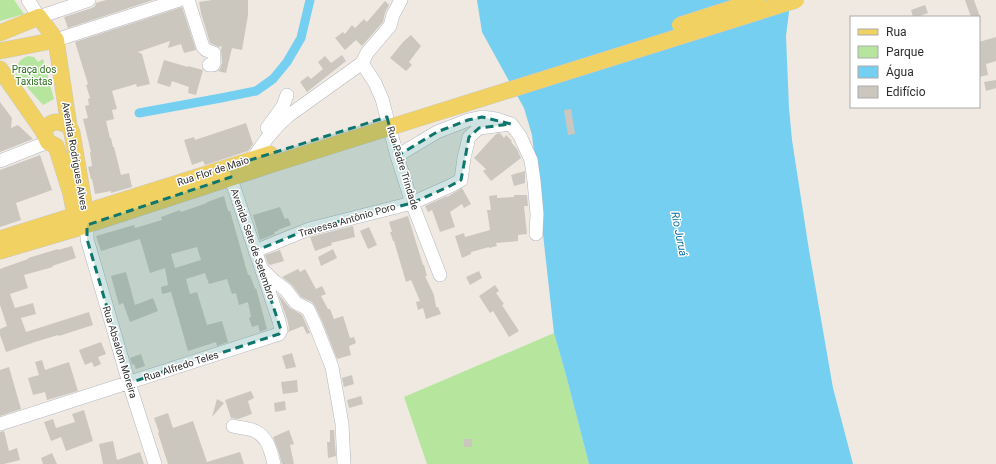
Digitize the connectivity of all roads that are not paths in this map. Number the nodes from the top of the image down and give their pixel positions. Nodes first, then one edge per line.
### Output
1 (28, 0) edge
2 (89, 0) edge
3 (179, 0) edge
4 (188, 0) edge
5 (401, 0) edge
6 (758, 0) edge
7 (796, 0) edge
8 (39, 17) junction
9 (0, 33) edge
10 (56, 40) junction
11 (0, 51) edge
12 (362, 63) junction
13 (209, 65) dead end
14 (0, 69) edge
15 (287, 95) dead end
16 (511, 124) junction
17 (70, 130) junction
18 (49, 140) junction
19 (397, 156) junction
20 (263, 158) junction
21 (0, 161) edge
22 (229, 172) junction
23 (412, 203) junction
24 (82, 223) junction
25 (536, 234) dead end
26 (0, 239) edge
27 (0, 251) edge
28 (255, 251) junction
29 (262, 268) junction
30 (440, 275) dead end
31 (279, 320) joint
32 (129, 383) junction
33 (0, 424) edge
34 (234, 426) dead end
35 (155, 464) edge
36 (274, 464) edge
37 (344, 464) edge

1 - 8 street, Avenida Rodrigues Alves
2 - 8 street
3 - 10 street
4 - 13 street
5 - 12 street, Rua Flor de Maio
6 - 20 main road, bridge
7 - 20 main road, bridge
8 - 9 main road
8 - 10 main road, Avenida Rodrigues Alves
10 - 11 main road
10 - 17 main road, Avenida Rodrigues Alves
12 - 19 street, Rua Padre Trindade
12 - 20 street, Rua Flor de Maio
14 - 18 main road, Avenida Rodrigues Alves
15 - 20 street
16 - 19 street
16 - 23 street, Travessa Antônio Poro
16 - 25 street
17 - 18 main road
17 - 18 main road
17 - 24 main road, Avenida Rodrigues Alves
18 - 21 street
18 - 24 main road, Avenida Rodrigues Alves
19 - 23 street, Rua Padre Trindade
20 - 22 main road, Rua Flor de Maio
22 - 24 main road, Rua Flor de Maio
22 - 28 street, Avenida Sete de Setembro
23 - 28 street, Travessa Antônio Poro
23 - 30 street, Rua Padre Trindade
24 - 26 main road
24 - 27 main road
24 - 32 street, Rua Absalom Moreira
28 - 29 street, Avenida Sete de Setembro
29 - 31 street, Avenida Sete de Setembro
29 - 37 street
31 - 32 street, Rua Alfredo Teles
32 - 33 street, Rua Alfredo Teles
32 - 35 street, Rua Absalom Moreira
34 - 36 street

